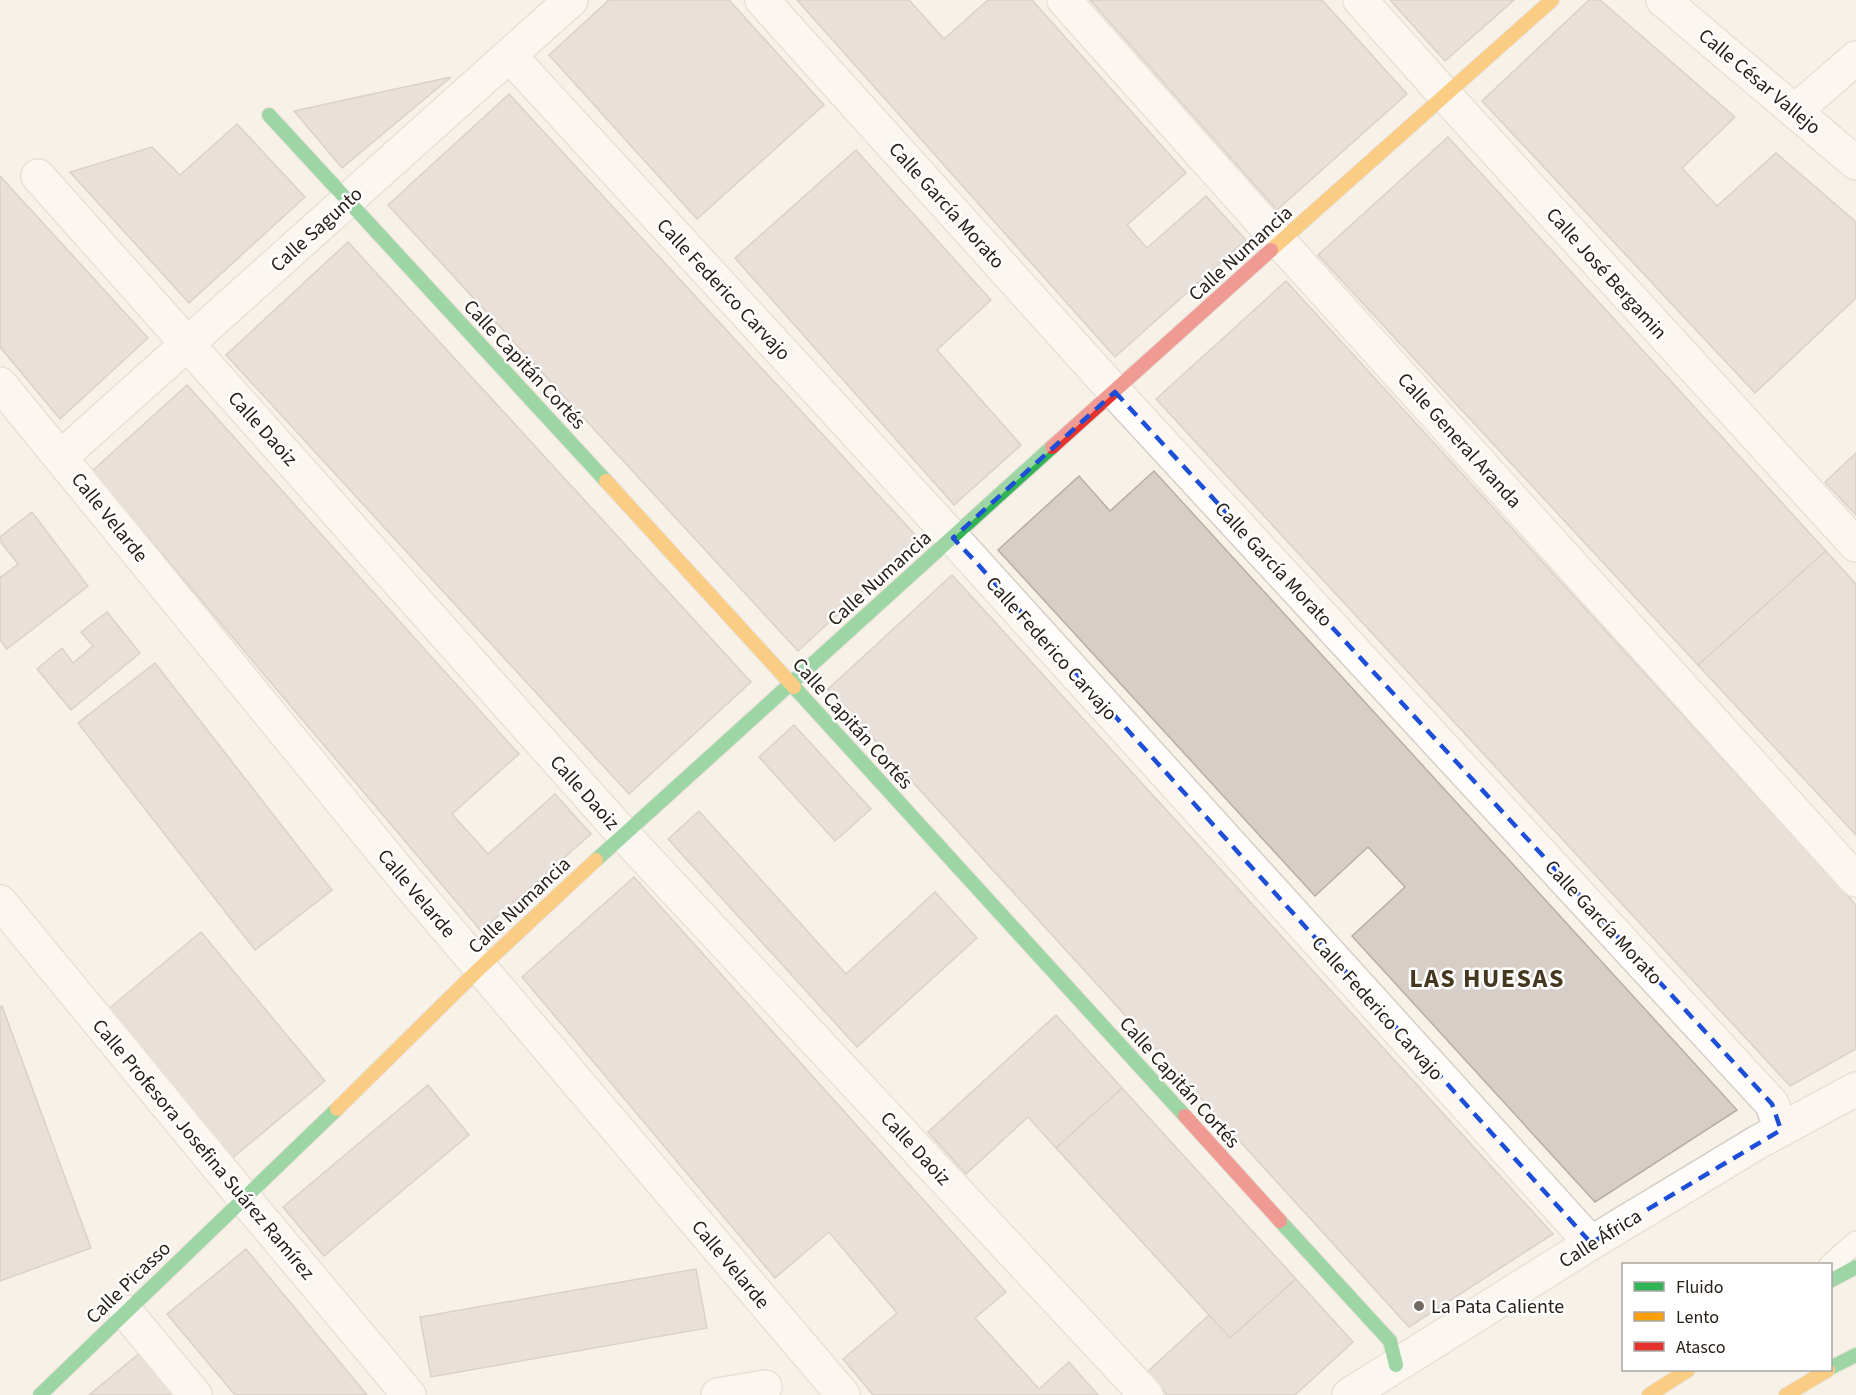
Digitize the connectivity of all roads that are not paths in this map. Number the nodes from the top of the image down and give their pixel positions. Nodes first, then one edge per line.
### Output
1 (571, 0) edge
2 (762, 0) edge
3 (1064, 0) edge
4 (1360, 0) edge
5 (1552, 0) edge
6 (1664, 0) edge
7 (510, 56) junction
8 (1856, 58) edge
9 (1444, 95) junction
10 (1795, 111) junction
11 (269, 115) dead end
12 (1856, 163) edge
13 (38, 176) dead end
14 (348, 200) junction
15 (1280, 242) junction
16 (187, 344) junction
17 (0, 384) edge
18 (1115, 392) junction
19 (61, 457) junction
20 (953, 538) junction
21 (1856, 545) edge
22 (791, 683) junction
23 (624, 835) junction
24 (1856, 880) edge
25 (0, 902) edge
26 (480, 968) junction
27 (1856, 1089) edge
28 (1781, 1130) junction
29 (243, 1197) junction
30 (1856, 1242) edge
31 (1591, 1243) junction
32 (1831, 1263) edge
33 (1856, 1267) edge
34 (1832, 1280) edge
35 (126, 1312) junction
36 (1856, 1355) edge
37 (1396, 1365) junction
38 (1832, 1367) edge
39 (1686, 1371) edge
40 (1826, 1371) edge
41 (765, 1387) dead end
42 (40, 1395) edge
43 (195, 1395) edge
44 (409, 1395) edge
45 (718, 1395) edge
46 (843, 1395) edge
47 (1146, 1395) edge
48 (1349, 1395) edge
49 (1649, 1395) edge
50 (1786, 1395) edge

1 - 7 street, Calle Sagunto
2 - 18 street, Calle García Morato
3 - 15 street, Calle General Aranda
4 - 9 street, Calle José Bergamin
5 - 9 main road, Calle Numancia
6 - 10 street, Calle César Vallejo
7 - 14 street, Calle Sagunto
7 - 20 street, Calle Federico Carvajo
8 - 10 street
9 - 15 main road, Calle Numancia
9 - 21 street, Calle José Bergamin
10 - 12 street, Calle César Vallejo
11 - 14 main road, Calle Capitán Cortés
13 - 16 street, Calle Daoiz
14 - 16 street, Calle Sagunto
14 - 22 main road, Calle Capitán Cortés
15 - 18 main road, Calle Numancia
15 - 24 street, Calle General Aranda
16 - 19 street, Calle Sagunto
16 - 23 street, Calle Daoiz
17 - 19 street, Calle Velarde
18 - 20 main road, Calle Numancia
18 - 28 street, Calle García Morato
19 - 26 street, Calle Velarde
20 - 22 main road, Calle Numancia
20 - 31 street, Calle Federico Carvajo
22 - 23 main road, Calle Numancia
22 - 37 main road, Calle Capitán Cortés
23 - 26 main road, Calle Numancia
23 - 47 street, Calle Daoiz
25 - 29 street, Calle Profesora Josefina Suárez Ramírez
26 - 29 main road, Calle Numancia
26 - 46 street, Calle Velarde
27 - 28 street, Calle África
28 - 31 street, Calle África
29 - 35 main road, Calle Picasso
29 - 44 street, Calle Profesora Josefina Suárez Ramírez
30 - 32 lane
31 - 37 street, Calle África
33 - 34 main road
35 - 42 main road, Calle Picasso
35 - 43 street
36 - 38 main road
37 - 48 street, Calle África
39 - 49 main road
40 - 50 main road
41 - 45 street

